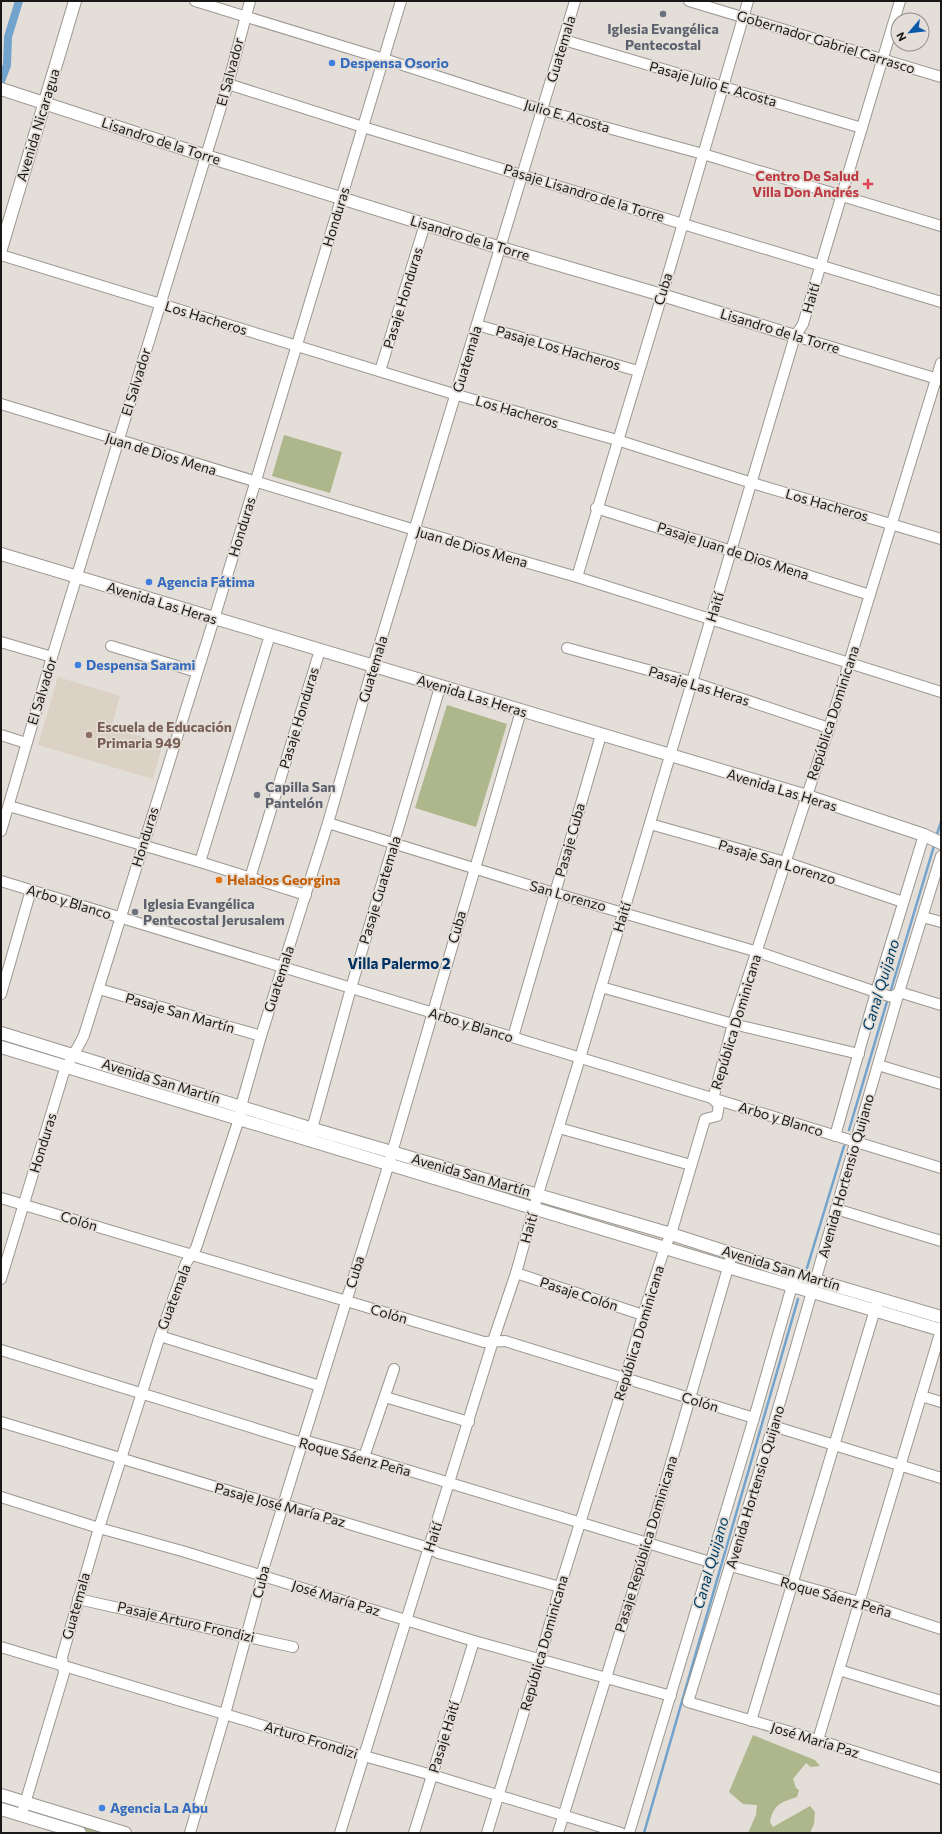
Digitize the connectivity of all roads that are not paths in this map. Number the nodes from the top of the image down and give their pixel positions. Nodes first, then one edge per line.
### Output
1 (75, 1) edge
2 (194, 1) edge
3 (250, 1) edge
4 (401, 1) edge
5 (575, 1) edge
6 (689, 1) edge
7 (748, 1) edge
8 (900, 1) edge
9 (245, 16) junction
10 (743, 18) junction
11 (564, 40) junction
12 (883, 58) junction
13 (384, 59) junction
14 (941, 77) edge
15 (228, 84) junction
16 (723, 87) junction
17 (1, 89) edge
18 (44, 104) junction
19 (542, 110) junction
20 (363, 127) junction
21 (862, 128) junction
22 (703, 154) junction
23 (206, 156) junction
24 (523, 175) junction
25 (841, 196) junction
26 (341, 198) junction
27 (682, 223) junction
28 (425, 224) junction
29 (941, 226) edge
30 (501, 248) junction
31 (1, 249) edge
32 (1, 255) edge
33 (821, 264) junction
34 (662, 295) junction
35 (941, 302) edge
36 (160, 304) junction
37 (477, 325) junction
38 (795, 336) junction
39 (297, 346) junction
40 (941, 363) edge
41 (380, 371) junction
42 (638, 371) junction
43 (939, 379) edge
44 (457, 395) junction
45 (1, 404) edge
46 (617, 440) junction
47 (118, 441) junction
48 (255, 482) junction
49 (752, 483) junction
50 (596, 508) junction
51 (892, 524) junction
52 (415, 530) junction
53 (941, 539) edge
54 (731, 550) junction
55 (1, 554) edge
56 (76, 577) junction
57 (576, 577) junction
58 (870, 595) junction
59 (214, 618) junction
60 (711, 620) junction
61 (270, 635) junction
62 (1, 642) edge
63 (111, 646) dead end
64 (567, 648) dead end
65 (320, 650) junction
66 (52, 657) junction
67 (849, 664) junction
68 (373, 666) junction
69 (197, 672) junction
70 (692, 682) junction
71 (440, 687) junction
72 (941, 692) edge
73 (521, 711) junction
74 (829, 728) junction
75 (1, 735) edge
76 (601, 735) junction
77 (26, 743) junction
78 (670, 756) junction
79 (807, 796) junction
80 (9, 806) junction
81 (328, 823) junction
82 (650, 824) junction
83 (1, 831) edge
84 (924, 835) junction
85 (941, 843) edge
86 (394, 844) junction
87 (142, 846) junction
88 (941, 856) edge
89 (200, 862) junction
90 (785, 862) junction
91 (475, 868) junction
92 (250, 878) junction
93 (1, 881) edge
94 (31, 890) junction
95 (554, 893) junction
96 (306, 895) junction
97 (903, 902) junction
98 (624, 912) junction
99 (923, 917) junction
100 (121, 918) junction
101 (941, 922) edge
102 (758, 952) junction
103 (284, 968) junction
104 (601, 987) junction
105 (351, 988) junction
106 (99, 989) junction
107 (879, 993) junction
108 (1, 994) edge
109 (896, 994) junction
110 (941, 1005) edge
111 (432, 1013) junction
112 (733, 1024) junction
113 (1, 1033) edge
114 (261, 1036) junction
115 (513, 1038) junction
116 (1, 1047) edge
117 (859, 1054) junction
118 (75, 1055) junction
119 (580, 1058) junction
120 (878, 1065) junction
121 (66, 1068) junction
122 (941, 1084) edge
123 (713, 1099) junction
124 (241, 1106) junction
125 (239, 1119) junction
126 (559, 1128) junction
127 (311, 1135) junction
128 (835, 1136) junction
129 (855, 1142) junction
130 (392, 1152) junction
131 (388, 1164) junction
132 (690, 1165) junction
133 (941, 1168) edge
134 (538, 1194) junction
135 (1, 1198) edge
136 (25, 1205) junction
137 (534, 1208) junction
138 (836, 1209) junction
139 (671, 1234) junction
140 (941, 1241) edge
141 (665, 1247) junction
142 (732, 1254) junction
143 (192, 1255) junction
144 (728, 1268) junction
145 (516, 1273) junction
146 (796, 1274) junction
147 (1, 1279) edge
148 (815, 1279) junction
149 (791, 1286) junction
150 (812, 1292) junction
151 (878, 1297) junction
152 (346, 1302) junction
153 (874, 1310) junction
154 (643, 1315) junction
155 (941, 1317) edge
156 (941, 1330) edge
157 (160, 1336) junction
158 (493, 1341) junction
159 (1, 1350) edge
160 (394, 1369) dead end
161 (625, 1379) junction
162 (320, 1386) junction
163 (142, 1393) junction
164 (921, 1396) junction
165 (385, 1397) junction
166 (690, 1399) junction
167 (941, 1402) edge
168 (754, 1418) junction
169 (1, 1422) edge
170 (469, 1422) junction
171 (773, 1426) junction
172 (302, 1443) junction
173 (834, 1445) junction
174 (364, 1457) junction
175 (121, 1459) junction
176 (900, 1465) junction
177 (941, 1478) edge
178 (450, 1484) junction
179 (1, 1497) edge
180 (282, 1507) junction
181 (581, 1522) junction
182 (99, 1528) junction
183 (648, 1542) junction
184 (429, 1548) junction
185 (710, 1562) junction
186 (731, 1566) junction
187 (261, 1576) junction
188 (792, 1584) junction
189 (560, 1587) junction
190 (78, 1599) junction
191 (860, 1602) junction
192 (407, 1620) junction
193 (941, 1629) edge
194 (247, 1636) junction
195 (474, 1641) junction
196 (1, 1646) edge
197 (293, 1647) dead end
198 (540, 1659) junction
199 (62, 1666) junction
200 (839, 1670) junction
201 (606, 1679) junction
202 (671, 1696) junction
203 (941, 1701) edge
204 (688, 1702) joint
205 (225, 1714) junction
206 (751, 1721) junction
207 (818, 1740) junction
208 (364, 1756) junction
209 (432, 1775) junction
210 (941, 1779) edge
211 (1, 1795) edge
212 (499, 1796) junction
213 (25, 1802) junction
214 (1, 1809) edge
215 (21, 1815) junction
216 (563, 1816) junction
217 (80, 1833) edge
218 (125, 1833) edge
219 (190, 1833) edge
220 (340, 1833) edge
221 (414, 1833) edge
222 (487, 1833) edge
223 (558, 1833) edge
224 (621, 1833) edge
225 (629, 1833) edge

1 - 18 main road, Avenida Nicaragua
2 - 9 street, Julio E. Acosta
3 - 9 street, El Salvador
4 - 13 street, Honduras
5 - 11 street, Guatemala
6 - 10 street, Gobernador Gabriel Carrasco
7 - 10 street, Cuba
8 - 12 street, Haití
9 - 13 street, Julio E. Acosta
9 - 15 street, El Salvador
10 - 12 street, Gobernador Gabriel Carrasco
10 - 16 street, Cuba
11 - 16 street, Pasaje Julio E. Acosta
11 - 19 street, Guatemala
12 - 14 street, Gobernador Gabriel Carrasco
12 - 21 street, Haití
13 - 19 street, Julio E. Acosta
13 - 20 street, Honduras
15 - 20 street, Pasaje Lisandro de la Torre
15 - 23 street, El Salvador
16 - 21 street, Pasaje Julio E. Acosta
16 - 22 street, Cuba
17 - 18 main road, Lisandro de la Torre
18 - 23 main road, Lisandro de la Torre
18 - 31 main road, Avenida Nicaragua
19 - 22 street, Julio E. Acosta
19 - 24 street, Guatemala
20 - 24 street, Pasaje Lisandro de la Torre
20 - 26 street, Honduras
21 - 25 street, Haití
22 - 25 street, Julio E. Acosta
22 - 27 street, Cuba
23 - 26 main road, Lisandro de la Torre
23 - 36 street, El Salvador
24 - 27 street, Pasaje Lisandro de la Torre
24 - 30 street, Guatemala
25 - 29 street, Julio E. Acosta
25 - 33 street, Haití
26 - 28 main road, Lisandro de la Torre
26 - 39 street, Honduras
27 - 33 street, Pasaje Lisandro de la Torre
27 - 34 street, Cuba
28 - 30 main road, Lisandro de la Torre
28 - 41 street, Pasaje Honduras
30 - 34 main road, Lisandro de la Torre
30 - 37 street, Guatemala
32 - 36 street, Los Hacheros
33 - 35 street, Pasaje Lisandro de la Torre
33 - 38 street, Haití
34 - 38 main road, Lisandro de la Torre
34 - 42 street, Cuba
36 - 39 street, Los Hacheros
36 - 47 street, El Salvador
37 - 42 street, Pasaje Los Hacheros
37 - 44 street, Guatemala
38 - 43 street, Lisandro de la Torre
38 - 49 street, Haití
39 - 41 street, Los Hacheros
39 - 48 street, Honduras
40 - 43 street, República Dominicana
41 - 44 street, Los Hacheros
42 - 46 street, Cuba
43 - 51 street, República Dominicana
44 - 46 street, Los Hacheros
44 - 52 street, Guatemala
45 - 47 street, Juan de Dios Mena
46 - 49 street, Los Hacheros
46 - 50 street, Cuba
47 - 48 street, Juan de Dios Mena
47 - 56 street, El Salvador
48 - 52 street, Juan de Dios Mena
48 - 59 street, Honduras
49 - 51 street, Los Hacheros
49 - 54 street, Haití
50 - 54 street, Pasaje Juan de Dios Mena
50 - 57 street, Cuba
51 - 53 street, Los Hacheros
51 - 58 street, República Dominicana
52 - 57 street, Juan de Dios Mena
52 - 68 street, Guatemala
54 - 58 street, Pasaje Juan de Dios Mena
54 - 60 street, Haití
55 - 56 main road, Avenida Las Heras
56 - 59 main road, Avenida Las Heras
56 - 66 street, El Salvador
57 - 60 street, Juan de Dios Mena
58 - 67 street, República Dominicana
59 - 61 main road, Avenida Las Heras
59 - 69 street, Honduras
60 - 67 street, Juan de Dios Mena
60 - 70 street, Haití
61 - 65 main road, Avenida Las Heras
61 - 89 street
62 - 66 street
63 - 69 street
64 - 70 street, Pasaje Las Heras
65 - 68 main road, Avenida Las Heras
65 - 92 street, Pasaje Honduras
66 - 77 street, El Salvador
67 - 72 street, Juan de Dios Mena
67 - 74 street, República Dominicana
68 - 71 main road, Avenida Las Heras
68 - 81 street, Guatemala
69 - 87 street, Honduras
70 - 74 street, Pasaje Las Heras
70 - 78 street, Haití
71 - 73 main road, Avenida Las Heras
71 - 86 street, Pasaje Guatemala
73 - 76 main road, Avenida Las Heras
73 - 91 street, Cuba
74 - 79 street, República Dominicana
75 - 77 street
76 - 78 main road, Avenida Las Heras
76 - 95 street, Pasaje Cuba
77 - 80 street, El Salvador
78 - 79 main road, Avenida Las Heras
78 - 82 street, Haití
79 - 84 main road, Avenida Las Heras
79 - 90 street, República Dominicana
80 - 83 street, El Salvador
80 - 87 street
81 - 86 street, San Lorenzo
81 - 96 street, Guatemala
82 - 90 street, Pasaje San Lorenzo
82 - 98 street, Haití
84 - 85 main road, Avenida Las Heras
84 - 97 street, Avenida Hortensio Quijano
86 - 91 street, San Lorenzo
86 - 105 street, Pasaje Guatemala
87 - 89 street
87 - 100 street, Honduras
88 - 99 street, Avenida Hortensio Quijano
89 - 92 street
90 - 97 street, Pasaje San Lorenzo
90 - 102 street, República Dominicana
91 - 95 street, San Lorenzo
91 - 111 street, Cuba
92 - 96 street
93 - 94 street, Arbo y Blanco
94 - 100 street, Arbo y Blanco
94 - 108 street
95 - 98 street, San Lorenzo
95 - 115 street, Pasaje Cuba
96 - 103 street, Guatemala
97 - 107 street, Avenida Hortensio Quijano
98 - 102 street, San Lorenzo
98 - 104 street, Haití
99 - 101 street
99 - 109 street, Avenida Hortensio Quijano
100 - 103 street, Arbo y Blanco
100 - 106 street, Honduras
102 - 107 street, San Lorenzo
102 - 112 street, República Dominicana
103 - 105 street, Arbo y Blanco
103 - 114 street, Guatemala
104 - 112 street
104 - 119 street, Haití
105 - 111 street, Arbo y Blanco
105 - 127 street, Pasaje Guatemala
106 - 114 street, Pasaje San Martín
106 - 118 street, Honduras
107 - 109 street, San Lorenzo
107 - 117 street, Avenida Hortensio Quijano
109 - 110 street
109 - 120 street, Avenida Hortensio Quijano
111 - 115 street, Arbo y Blanco
111 - 130 street, Cuba
112 - 117 street
112 - 123 street, República Dominicana
113 - 118 main road, Avenida San Martín
114 - 124 street, Guatemala
115 - 119 street, Arbo y Blanco
116 - 121 main road, Avenida San Martín
117 - 128 street, Avenida Hortensio Quijano
118 - 121 street, Honduras
118 - 124 main road, Avenida San Martín
119 - 123 street, Arbo y Blanco
119 - 126 street, Haití
120 - 122 street
120 - 129 street, Avenida Hortensio Quijano
121 - 125 main road, Avenida San Martín
121 - 136 street, Honduras
123 - 128 street, Arbo y Blanco
123 - 132 street, República Dominicana
124 - 125 street, Guatemala
124 - 127 main road, Avenida San Martín
125 - 127 main road, Avenida San Martín
125 - 143 street, Guatemala
126 - 132 street
126 - 134 street, Haití
127 - 130 main road, Avenida San Martín
127 - 131 main road, Avenida San Martín
128 - 129 street, Arbo y Blanco
129 - 133 street, Arbo y Blanco
129 - 138 street, Avenida Hortensio Quijano
130 - 131 street, Cuba
130 - 134 main road, Avenida San Martín
131 - 137 main road, Avenida San Martín
131 - 152 street, Cuba
132 - 139 street, República Dominicana
134 - 137 street, Haití
134 - 139 main road, Avenida San Martín
135 - 136 street, Colón
136 - 143 street, Colón
136 - 147 street, Honduras
137 - 141 main road, Avenida San Martín
137 - 145 street, Haití
138 - 140 street
138 - 148 street, Avenida Hortensio Quijano
139 - 141 street, República Dominicana
139 - 142 main road, Avenida San Martín
141 - 144 main road, Avenida San Martín
141 - 154 street, República Dominicana
142 - 144 street, Pasaje República Dominicana
142 - 146 main road, Avenida San Martín
143 - 152 street, Colón
143 - 157 street, Guatemala
144 - 149 main road, Avenida San Martín
144 - 166 street, Pasaje República Dominicana
145 - 154 street, Pasaje Colón
145 - 158 street, Haití
146 - 148 main road, Avenida San Martín
146 - 149 street, Avenida Hortensio Quijano
148 - 150 street, Avenida Hortensio Quijano
148 - 151 main road, Avenida San Martín
149 - 150 main road, Avenida San Martín
149 - 168 street, Avenida Hortensio Quijano
150 - 153 main road, Avenida San Martín
150 - 171 street, Avenida Hortensio Quijano
151 - 153 street
151 - 155 main road, Avenida San Martín
152 - 158 street, Colón
152 - 162 street, Cuba
153 - 156 main road, Avenida San Martín
153 - 173 street
154 - 161 street, República Dominicana
156 - 164 street
157 - 162 street
157 - 163 street, Guatemala
158 - 161 street, Colón
158 - 170 street, Haití
159 - 163 street, Roque Sáenz Peña
160 - 165 street
161 - 166 street, Colón
161 - 181 street, República Dominicana
162 - 172 street, Cuba
163 - 172 street, Roque Sáenz Peña
163 - 175 street, Guatemala
164 - 167 street
164 - 176 street
165 - 170 street
165 - 174 street
166 - 168 street, Colón
166 - 183 street, Pasaje República Dominicana
168 - 185 street, Avenida Hortensio Quijano
169 - 175 street, Pasaje José María Paz
170 - 178 street, Haití
171 - 173 street
171 - 186 street, Avenida Hortensio Quijano
172 - 174 street, Roque Sáenz Peña
172 - 180 street, Cuba
173 - 176 street
173 - 188 street
174 - 178 street, Roque Sáenz Peña
175 - 180 street, Pasaje José María Paz
175 - 182 street, Guatemala
176 - 177 street
176 - 191 street
178 - 181 street, Roque Sáenz Peña
178 - 184 street, Haití
179 - 182 street, José María Paz
180 - 184 street, Pasaje José María Paz
180 - 187 street, Cuba
181 - 183 street, Roque Sáenz Peña
181 - 189 street, República Dominicana
182 - 187 street, José María Paz
182 - 190 street, Guatemala
183 - 185 street, Roque Sáenz Peña
183 - 201 street, Pasaje República Dominicana
184 - 189 street, Pasaje José María Paz
184 - 192 street, Haití
185 - 202 street, Avenida Hortensio Quijano
186 - 188 street, Roque Sáenz Peña
186 - 204 street, Avenida Hortensio Quijano
187 - 192 street, José María Paz
187 - 194 street, Cuba
188 - 191 street, Roque Sáenz Peña
188 - 206 street
189 - 198 street, República Dominicana
190 - 194 street, Pasaje Arturo Frondizi
190 - 199 street, Guatemala
191 - 193 street, Roque Sáenz Peña
191 - 200 street
192 - 195 street, José María Paz
192 - 208 street, Haití
194 - 197 street, Pasaje Arturo Frondizi
194 - 205 street, Cuba
195 - 198 street, José María Paz
195 - 209 street, Pasaje Haití
196 - 199 street, Arturo Frondizi
198 - 201 street, José María Paz
198 - 212 street, República Dominicana
199 - 205 street, Arturo Frondizi
199 - 213 street, Guatemala
200 - 203 street
200 - 207 street
201 - 202 street, José María Paz
201 - 216 street, Pasaje República Dominicana
202 - 225 street, Avenida Hortensio Quijano
204 - 206 street, José María Paz
205 - 208 street, Arturo Frondizi
205 - 219 street, Cuba
206 - 207 street, José María Paz
207 - 210 street, José María Paz
208 - 209 street, Arturo Frondizi
208 - 220 street, Haití
209 - 212 street, Arturo Frondizi
209 - 221 street, Pasaje Haití
211 - 213 main road
212 - 216 street, Arturo Frondizi
212 - 222 street, República Dominicana
213 - 215 street, Guatemala
213 - 218 main road
214 - 215 main road
215 - 217 main road
216 - 223 street, Pasaje República Dominicana
216 - 224 street, Arturo Frondizi

